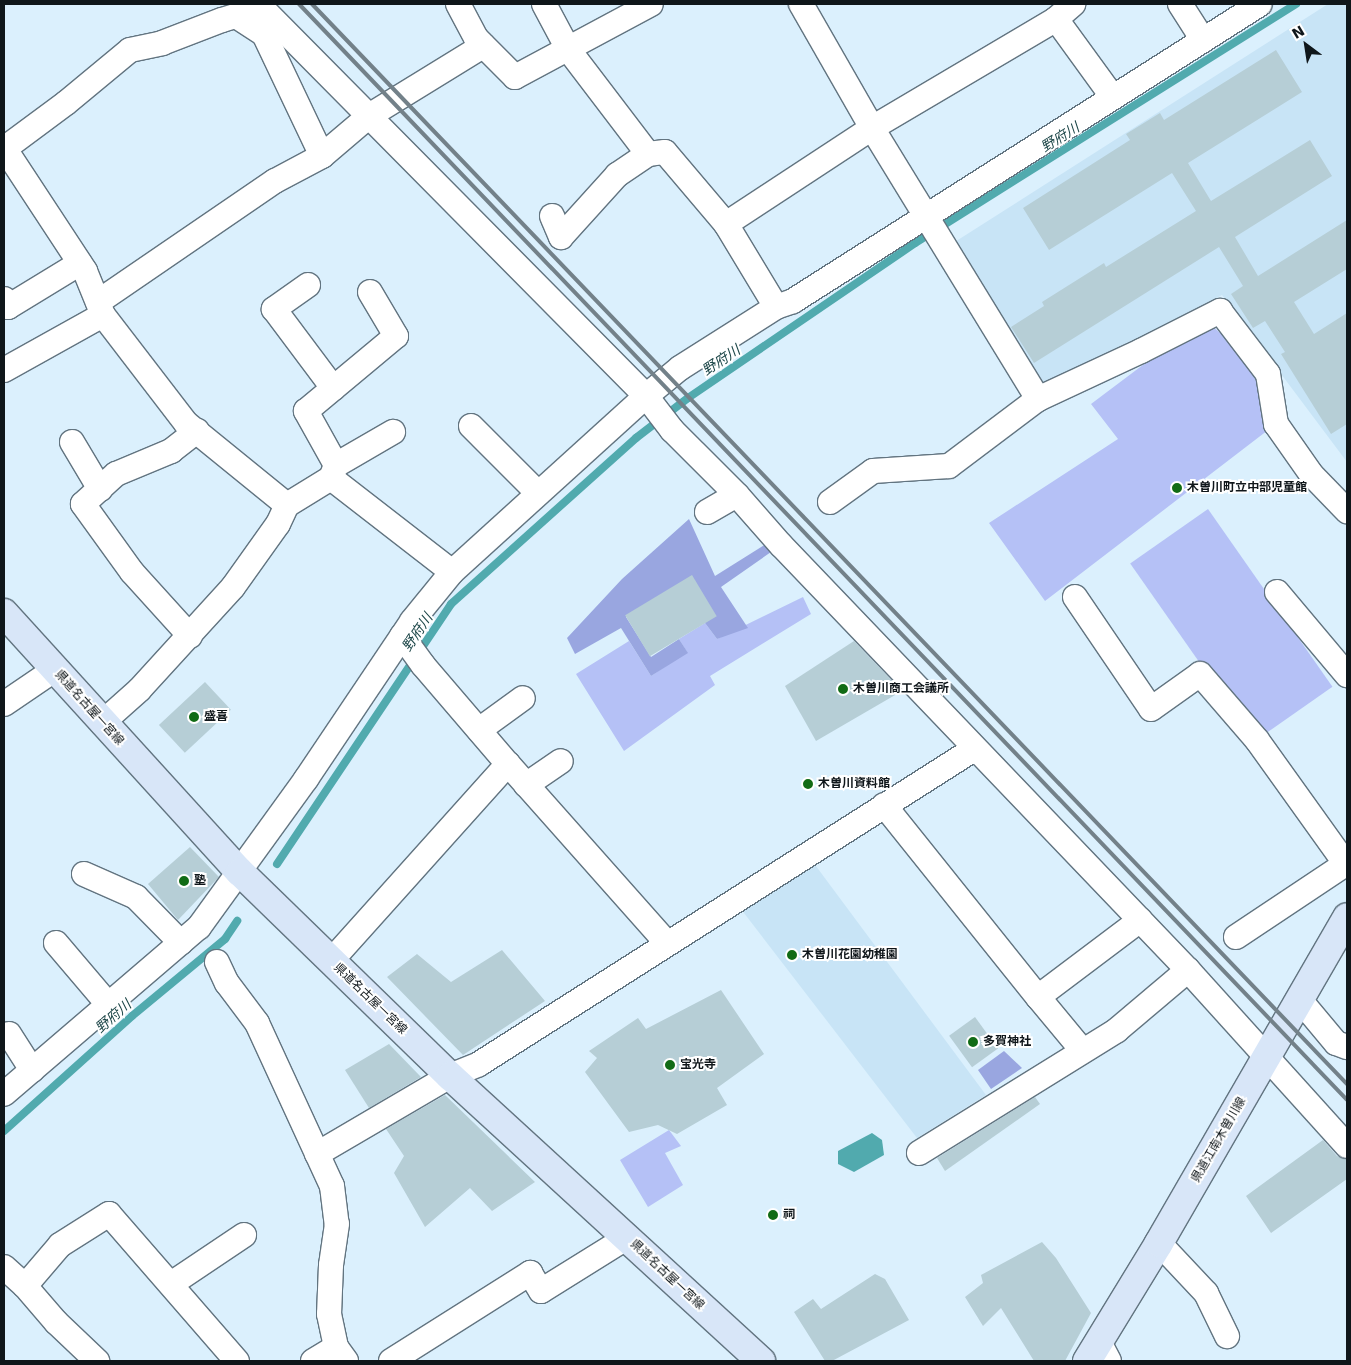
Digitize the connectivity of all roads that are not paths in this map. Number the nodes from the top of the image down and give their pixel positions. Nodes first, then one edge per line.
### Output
1 (458, 4) edge
2 (544, 4) edge
3 (651, 4) edge
4 (801, 4) edge
5 (1180, 4) edge
6 (1260, 4) edge
7 (259, 6) edge
8 (1064, 12) edge
9 (236, 16) junction
10 (1203, 40) junction
11 (483, 46) junction
12 (568, 50) junction
13 (1112, 96) junction
14 (369, 116) junction
15 (872, 128) junction
16 (7, 140) edge
17 (648, 154) junction
18 (322, 156) junction
19 (552, 216) dead end
20 (929, 218) junction
21 (726, 224) junction
22 (80, 263) junction
23 (308, 285) dead end
24 (370, 292) dead end
25 (4, 299) edge
26 (776, 307) junction
27 (101, 308) junction
28 (4, 370) edge
29 (333, 388) junction
30 (648, 399) junction
31 (1038, 399) junction
32 (471, 426) dead end
33 (197, 431) junction
34 (393, 432) dead end
35 (72, 442) dead end
36 (334, 472) junction
37 (100, 489) junction
38 (538, 493) junction
39 (737, 495) junction
40 (830, 502) dead end
41 (288, 505) junction
42 (1347, 510) edge
43 (706, 512) dead end
44 (452, 572) junction
45 (1277, 592) dead end
46 (1075, 596) dead end
47 (4, 613) edge
48 (190, 636) junction
49 (404, 639) junction
50 (54, 670) junction
51 (1347, 675) edge
52 (523, 698) dead end
53 (4, 704) edge
54 (102, 723) junction
55 (479, 730) junction
56 (974, 749) junction
57 (561, 761) dead end
58 (508, 764) junction
59 (526, 785) junction
60 (884, 805) junction
61 (1346, 863) edge
62 (240, 872) junction
63 (84, 874) dead end
64 (1347, 916) edge
65 (1140, 920) junction
66 (1236, 937) dead end
67 (56, 942) dead end
68 (181, 943) junction
69 (667, 943) junction
70 (331, 961) junction
71 (217, 962) dead end
72 (1188, 970) junction
73 (1038, 997) junction
74 (1300, 1000) junction
75 (108, 1004) junction
76 (9, 1034) dead end
77 (1082, 1050) junction
78 (1343, 1050) edge
79 (1268, 1057) junction
80 (32, 1070) junction
81 (450, 1076) junction
82 (4, 1094) edge
83 (1347, 1146) edge
84 (919, 1152) dead end
85 (317, 1154) junction
86 (244, 1235) dead end
87 (626, 1238) junction
88 (1159, 1243) junction
89 (4, 1266) edge
90 (171, 1284) junction
91 (25, 1286) junction
92 (1228, 1336) dead end
93 (341, 1354) edge
94 (1098, 1355) edge
95 (97, 1361) edge
96 (237, 1361) edge
97 (313, 1361) edge
98 (391, 1361) edge
99 (761, 1361) edge

1 - 11 street
2 - 12 street
3 - 12 street
4 - 15 street
5 - 10 street
6 - 10 street
7 - 9 street
7 - 14 street
8 - 13 street
8 - 15 street
9 - 16 street
9 - 18 street
10 - 13 street
11 - 12 street
11 - 14 street
12 - 17 street
13 - 20 street
14 - 18 street
14 - 30 street
15 - 20 street
15 - 21 street
16 - 22 street
17 - 19 street
17 - 21 street
18 - 27 street
20 - 26 street
20 - 31 street
21 - 26 street
22 - 25 street
22 - 27 street
23 - 29 street
24 - 29 street
26 - 30 street
27 - 28 street
27 - 33 street
29 - 36 street
30 - 38 street
30 - 39 street
31 - 40 street
31 - 42 street
32 - 38 street
33 - 37 street
33 - 41 street
34 - 36 street
35 - 37 street
36 - 41 street
36 - 44 street
37 - 48 street
38 - 44 street
39 - 43 street
39 - 56 street
41 - 48 street
44 - 49 street
45 - 51 street
46 - 61 street
47 - 50 main road, 県道名古屋一宮線
48 - 54 street
49 - 55 street
49 - 62 street
50 - 53 street
50 - 54 main road, 県道名古屋一宮線
52 - 55 street
54 - 62 main road, 県道名古屋一宮線
55 - 58 street
56 - 60 street
56 - 65 street
57 - 59 street
58 - 59 street
58 - 70 street
59 - 69 street
60 - 69 street
60 - 73 street
61 - 66 street
62 - 68 street
62 - 70 main road, 県道名古屋一宮線
63 - 68 street
64 - 74 main road, 県道江南木曽川線
65 - 72 street
65 - 73 street
67 - 75 street
68 - 75 street
69 - 81 street
70 - 81 main road, 県道名古屋一宮線
71 - 85 street
72 - 77 street
72 - 79 street
73 - 77 street
74 - 78 street
74 - 79 main road, 県道江南木曽川線
75 - 80 street
76 - 80 street
77 - 84 street
79 - 83 street
79 - 88 main road, 県道江南木曽川線
80 - 82 street
81 - 85 street
81 - 87 main road, 県道名古屋一宮線
85 - 93 street
86 - 90 street
87 - 98 street
87 - 99 main road, 県道名古屋一宮線
88 - 92 street
88 - 94 main road, 県道江南木曽川線
89 - 91 street
90 - 91 street
90 - 96 street
91 - 95 street
93 - 97 street

